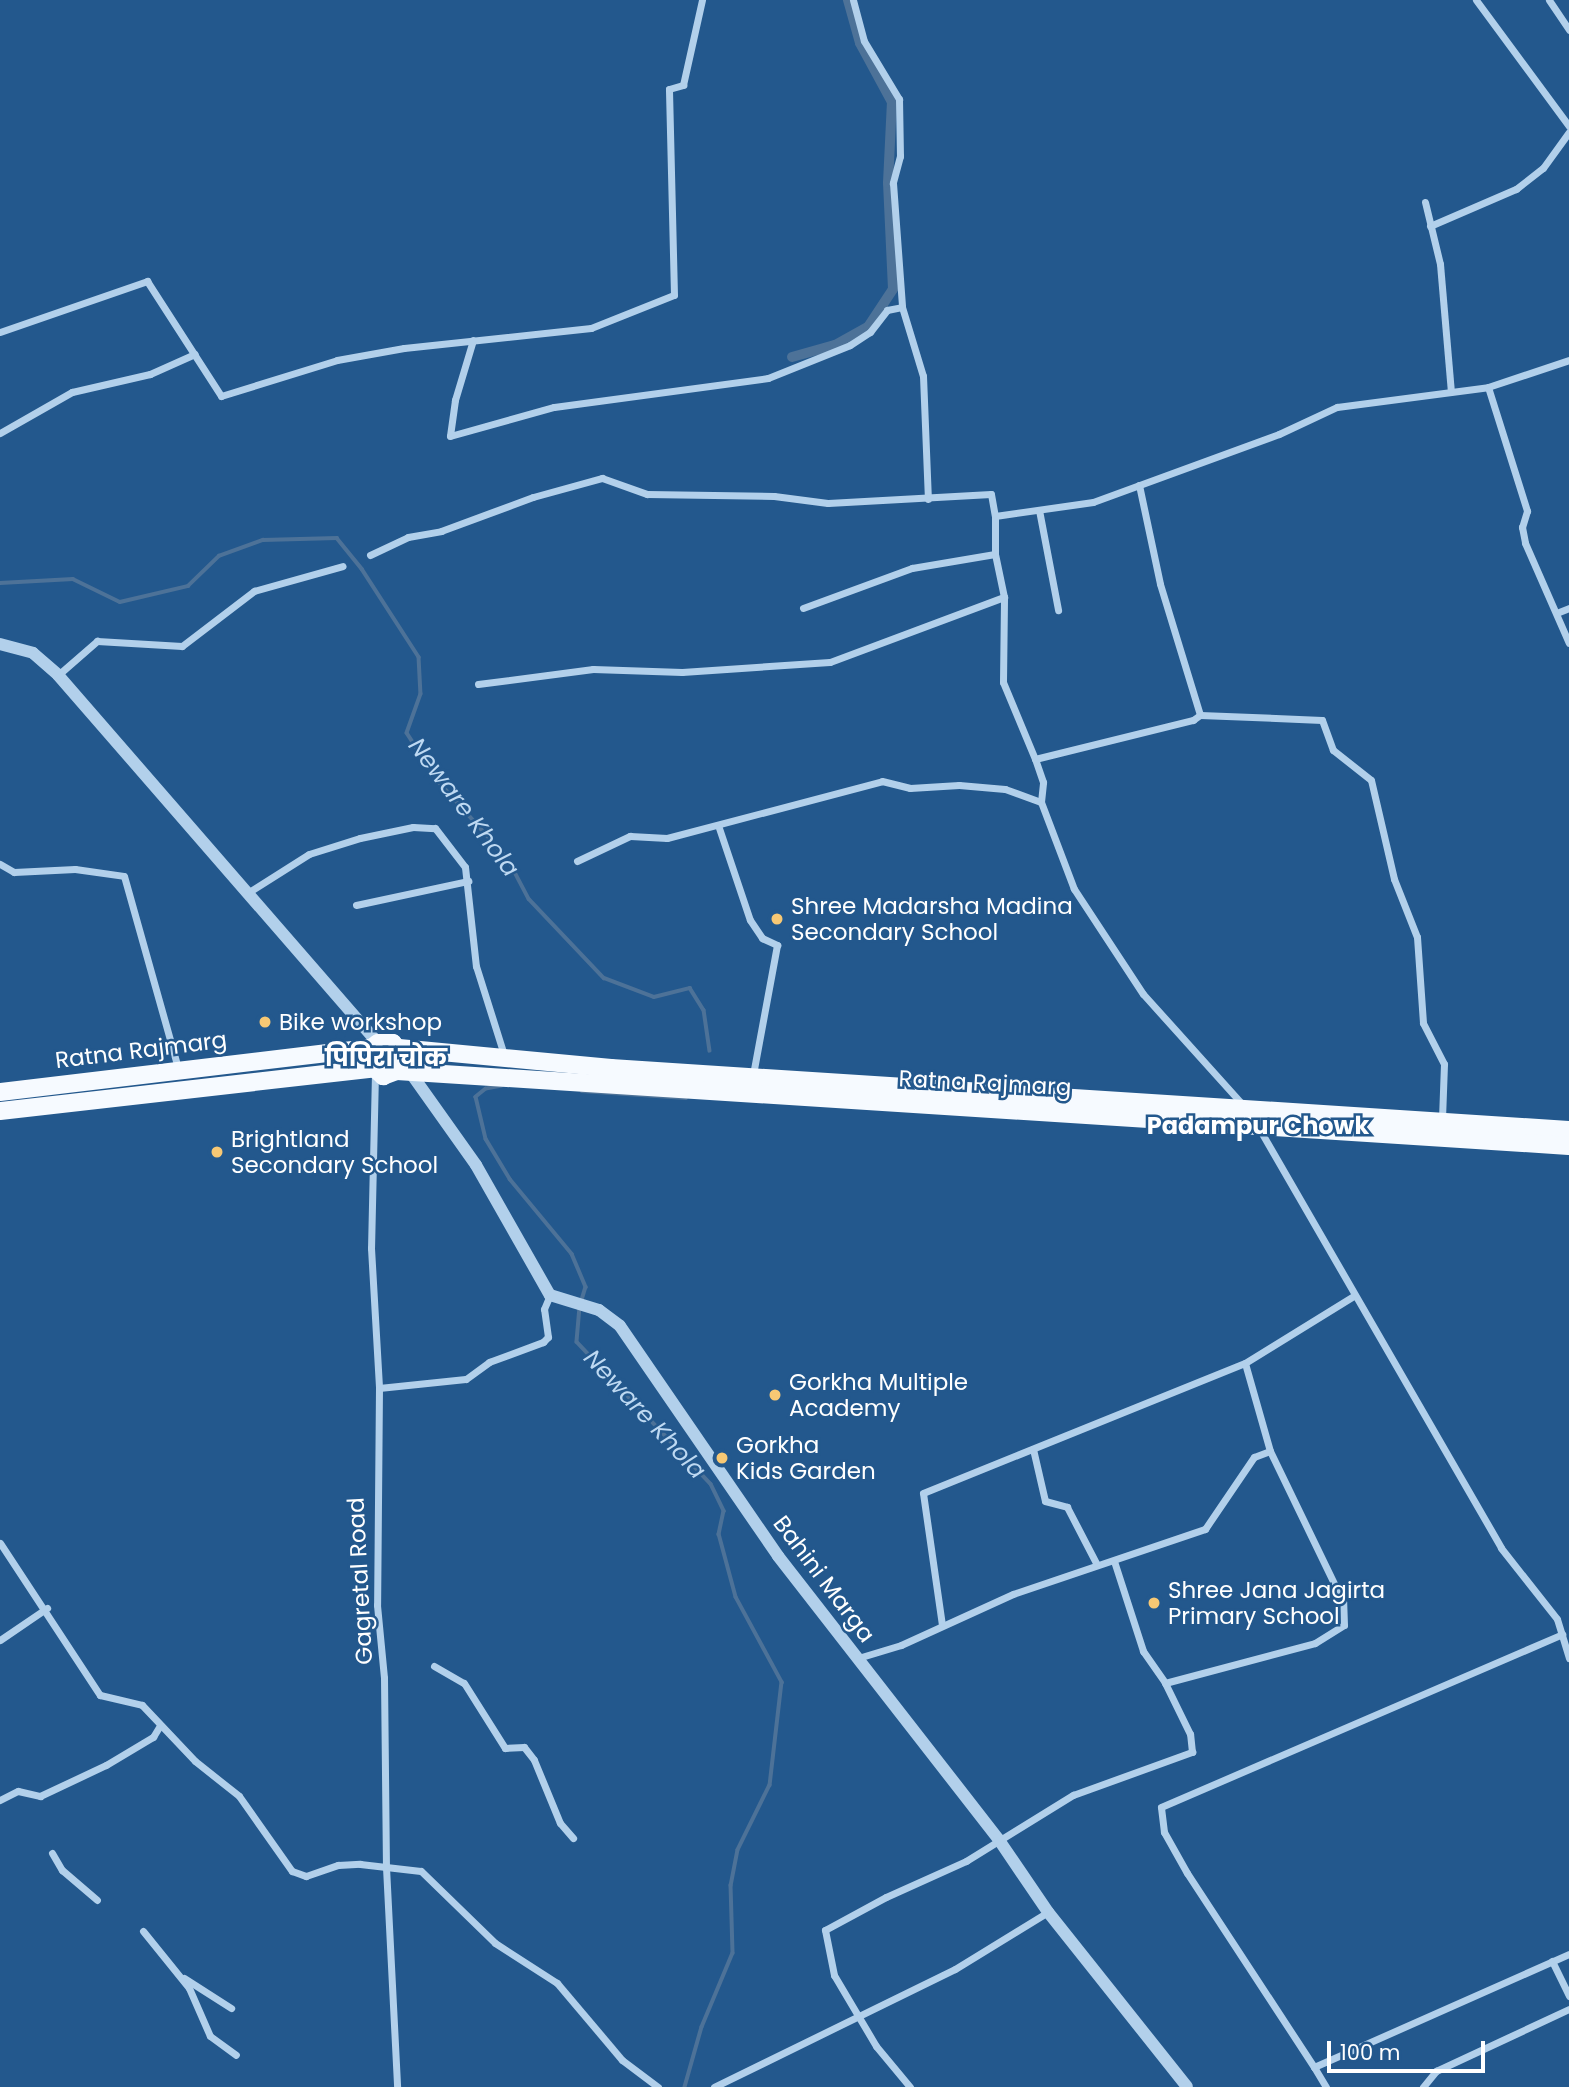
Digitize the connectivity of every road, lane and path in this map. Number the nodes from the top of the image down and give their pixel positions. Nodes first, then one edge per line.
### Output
1 (702, 0) edge
2 (853, 0) edge
3 (1476, 0) edge
4 (1549, 0) edge
5 (1569, 30) edge
6 (1569, 126) edge
7 (1569, 132) edge
8 (1425, 202) dead end
9 (1430, 226) junction
10 (902, 307) junction
11 (0, 332) edge
12 (473, 340) junction
13 (195, 354) junction
14 (1569, 360) edge
15 (1488, 387) junction
16 (1451, 393) junction
17 (0, 433) edge
18 (1139, 485) junction
19 (928, 499) junction
20 (1039, 510) junction
21 (995, 516) junction
22 (995, 554) junction
23 (370, 555) dead end
24 (343, 566) dead end
25 (1003, 597) junction
26 (803, 608) dead end
27 (1569, 608) edge
28 (1058, 610) dead end
29 (1559, 612) junction
30 (1569, 643) edge
31 (0, 644) edge
32 (58, 675) junction
33 (478, 684) dead end
34 (1200, 715) junction
35 (1035, 759) junction
36 (1041, 802) junction
37 (718, 825) junction
38 (577, 861) dead end
39 (0, 864) edge
40 (468, 881) junction
41 (249, 892) junction
42 (356, 905) dead end
43 (374, 1045) junction
44 (399, 1048) junction
45 (504, 1055) junction
46 (178, 1068) junction
47 (373, 1071) junction
48 (404, 1071) junction
49 (753, 1074) junction
50 (0, 1091) edge
51 (1247, 1109) junction
52 (0, 1111) edge
53 (1442, 1119) junction
54 (1258, 1126) junction
55 (1569, 1130) edge
56 (1569, 1146) edge
57 (550, 1295) junction
58 (1356, 1296) junction
59 (1245, 1363) junction
60 (379, 1388) junction
61 (1032, 1449) junction
62 (1270, 1451) junction
63 (0, 1536) edge
64 (2, 1545) edge
65 (1114, 1561) junction
66 (1096, 1563) junction
67 (47, 1608) junction
68 (942, 1625) junction
69 (1562, 1634) junction
70 (0, 1640) edge
71 (858, 1658) junction
72 (1569, 1658) edge
73 (434, 1666) dead end
74 (1165, 1683) junction
75 (159, 1727) junction
76 (0, 1800) edge
77 (573, 1838) dead end
78 (999, 1840) junction
79 (52, 1853) dead end
80 (386, 1867) junction
81 (97, 1900) dead end
82 (1048, 1912) junction
83 (143, 1931) dead end
84 (1569, 1954) edge
85 (1552, 1961) junction
86 (182, 1977) junction
87 (1569, 1996) edge
88 (231, 2008) dead end
89 (1569, 2010) edge
90 (858, 2019) junction
91 (236, 2055) dead end
92 (1314, 2067) junction
93 (397, 2087) edge
94 (658, 2087) edge
95 (714, 2087) edge
96 (910, 2087) edge
97 (1187, 2087) edge
98 (1326, 2087) edge
99 (1423, 2087) edge

1 - 12 street
2 - 10 street
3 - 6 street
4 - 5 street
7 - 9 street
8 - 9 street
9 - 16 street
10 - 12 street
10 - 19 street
11 - 13 street
12 - 13 street
13 - 17 street
14 - 15 street
15 - 16 street
15 - 29 street
16 - 18 street
18 - 20 street
18 - 34 street
19 - 21 street
19 - 23 street
20 - 21 street
20 - 28 street
21 - 22 street
22 - 25 street
22 - 26 street
24 - 32 street
25 - 33 street
25 - 35 street
27 - 29 street
29 - 30 street
31 - 32 street
32 - 41 street
34 - 35 street
34 - 53 street
35 - 36 street
36 - 37 street
36 - 51 street
37 - 38 street
37 - 49 street
39 - 46 street
40 - 41 street
40 - 42 street
40 - 45 street
41 - 43 street
43 - 44 main road, Ratna Rajmarg
43 - 46 main road, Ratna Rajmarg
43 - 47 main road
44 - 45 main road, Ratna Rajmarg
44 - 48 main road
45 - 49 main road, Ratna Rajmarg
46 - 50 main road, Ratna Rajmarg
47 - 48 main road, Ratna Rajmarg
47 - 52 main road, Ratna Rajmarg
47 - 60 street, Gagretal Road
48 - 54 main road, Ratna Rajmarg
48 - 57 street
49 - 51 main road, Ratna Rajmarg
51 - 53 main road, Ratna Rajmarg
51 - 54 street
53 - 55 main road, Ratna Rajmarg
54 - 56 main road, Ratna Rajmarg
54 - 58 street
57 - 60 street
57 - 71 street, Bahini Marga
58 - 59 street
58 - 69 street
59 - 61 street
59 - 62 street
60 - 80 street, Gagretal Road
61 - 66 street
61 - 68 street
62 - 65 street
62 - 74 street
63 - 64 street
64 - 67 street
65 - 66 street
65 - 74 street
66 - 68 street
67 - 70 street
67 - 75 street
68 - 71 street
69 - 72 street
69 - 92 street
71 - 78 street, Bahini Marga
73 - 77 street
74 - 78 street
75 - 76 street
75 - 80 street
78 - 82 street, Bahini Marga
78 - 90 street
79 - 81 street
80 - 93 street, Gagretal Road
80 - 94 street
82 - 90 street
82 - 97 street, Bahini Marga
83 - 86 street
84 - 85 street
85 - 87 street
85 - 92 street
86 - 88 street
86 - 91 street
89 - 99 street
90 - 95 street
90 - 96 street
92 - 98 street

